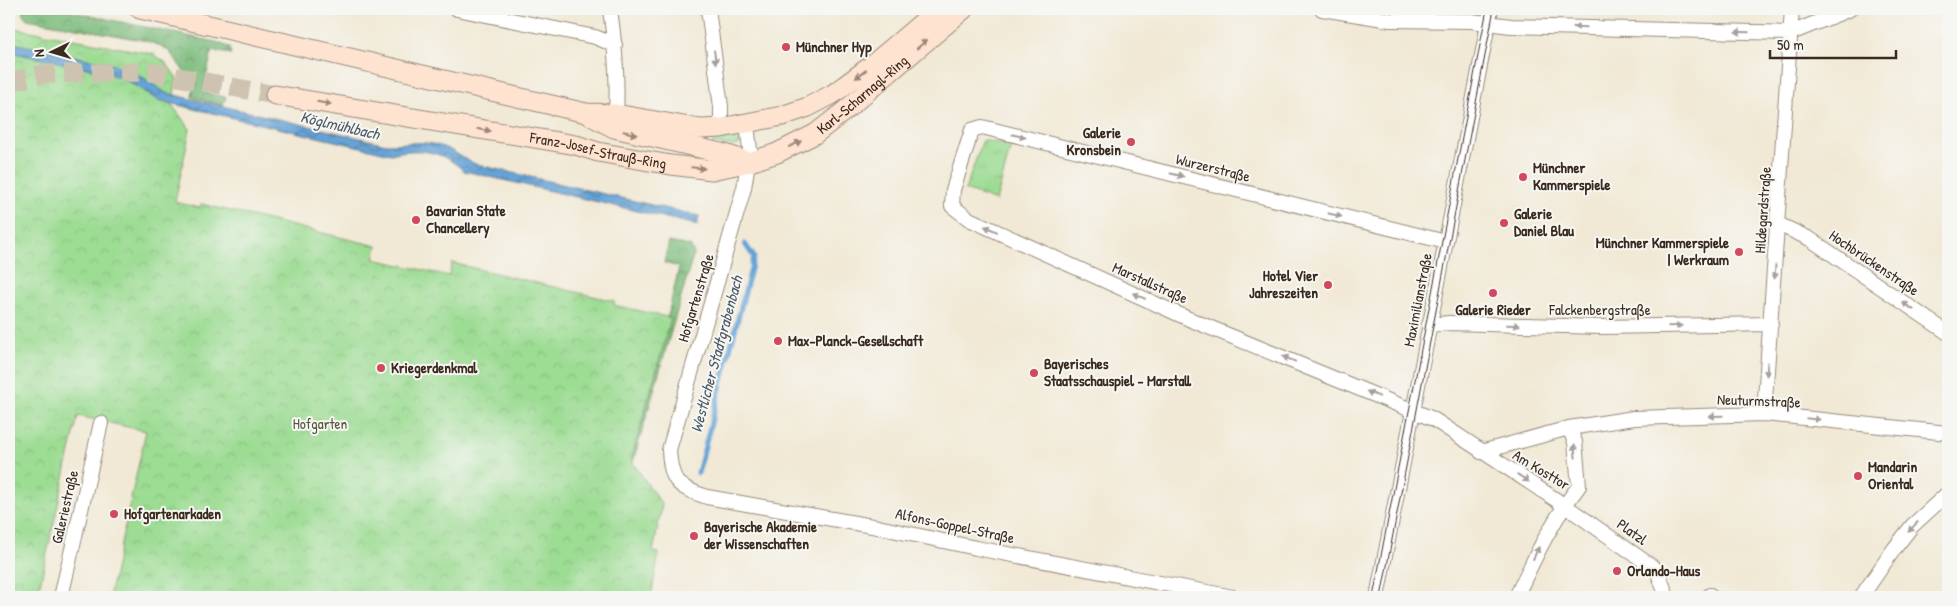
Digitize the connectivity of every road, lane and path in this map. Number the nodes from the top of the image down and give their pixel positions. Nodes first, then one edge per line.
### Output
1 (140, 9) edge
2 (456, 9) edge
3 (610, 9) edge
4 (708, 9) edge
5 (938, 9) edge
6 (964, 9) edge
7 (1322, 9) edge
8 (1792, 9) edge
9 (1850, 9) edge
10 (1489, 16) edge
11 (1791, 33) junction
12 (615, 45) junction
13 (276, 95) tunnel mouth
14 (586, 113) junction
15 (616, 114) junction
16 (747, 124) junction
17 (721, 128) junction
18 (972, 130) joint
19 (750, 162) junction
20 (1778, 224) junction
21 (1446, 242) junction
22 (1770, 324) junction
23 (1429, 325) junction
24 (1948, 333) edge
25 (1413, 410) junction
26 (1764, 414) junction
27 (100, 423) dead end
28 (1570, 428) junction
29 (1948, 433) edge
30 (1482, 452) junction
31 (674, 480) joint
32 (1948, 493) edge
33 (1564, 505) junction
34 (61, 597) edge
35 (1233, 597) edge
36 (1377, 597) edge
37 (1516, 597) edge
38 (1667, 597) edge
39 (1861, 597) edge

1 - 14 main road, Franz-Josef-Strauß-Ring
2 - 12 street
3 - 12 street
4 -> 17 street
5 -> 16 main road, Karl-Scharnagl-Ring
19 -> 6 main road, Karl-Scharnagl-Ring
7 - 10 street
8 - 11 street, Hildegardstraße
9 - 11 street
11 -> 10 street
10 - 21 street, Maximilianstraße
11 - 20 street, Hildegardstraße
12 - 15 street
13 -> 19 main road, Franz-Josef-Strauß-Ring
14 - 15 main road, Franz-Josef-Strauß-Ring
14 -> 19 main road, Franz-Josef-Strauß-Ring
15 - 17 main road, Franz-Josef-Strauß-Ring
16 - 17 main road, Karl-Scharnagl-Ring
16 - 19 street, Hofgartenstraße
18 -> 21 street, Wurzerstraße
25 -> 18 street, Marstallstraße
19 - 31 street, Hofgartenstraße
20 -> 22 street, Hildegardstraße
24 -> 20 street, Hochbrückenstraße
21 - 23 street, Maximilianstraße
23 -> 22 street, Falckenbergstraße
22 -> 26 street, Hildegardstraße
23 - 25 street, Maximilianstraße
25 - 30 street, Am Kosttor
25 - 36 street, Maximilianstraße
26 -> 28 street, Neuturmstraße
26 -> 29 street, Neuturmstraße
27 - 34 street, Galeriestraße
28 - 30 street, Am Kosttor
33 -> 28 street, Am Kosttor
30 -> 33 street, Am Kosttor
31 - 35 street, Alfons-Goppel-Straße
32 -> 39 street
37 -> 33 street
33 - 38 street, Platzl

